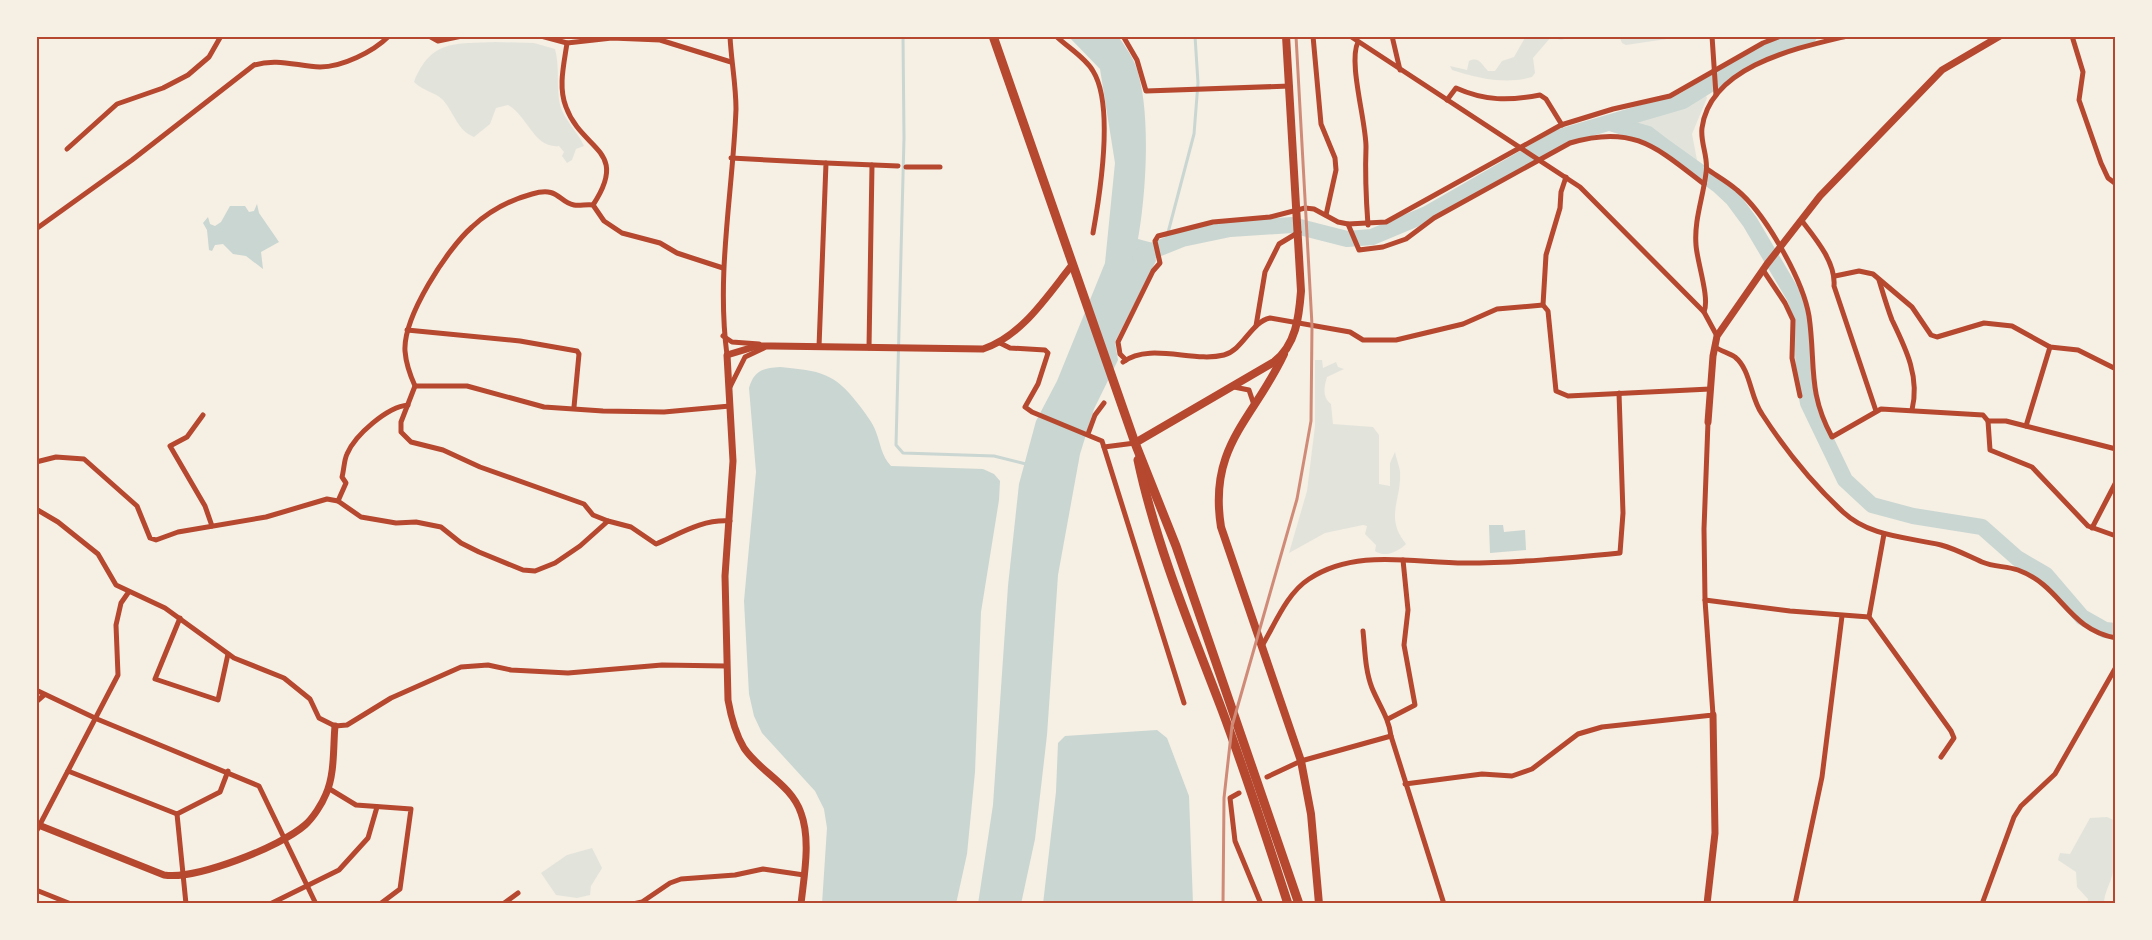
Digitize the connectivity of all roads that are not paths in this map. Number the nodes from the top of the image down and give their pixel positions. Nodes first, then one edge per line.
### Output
1 (221, 36) edge
2 (389, 36) edge
3 (429, 36) edge
4 (462, 36) edge
5 (496, 36) edge
6 (535, 36) edge
7 (541, 36) edge
8 (730, 36) edge
9 (993, 36) edge
10 (1056, 36) edge
11 (1123, 36) edge
12 (1286, 36) edge
13 (1313, 36) edge
14 (1350, 36) edge
15 (1392, 36) edge
16 (1712, 36) edge
17 (1781, 36) edge
18 (1847, 36) edge
19 (2000, 36) edge
20 (2072, 36) edge
21 (1358, 42) junction
22 (567, 43) junction
23 (731, 62) junction
24 (1400, 70) junction
25 (1713, 75) junction
26 (1290, 86) junction
27 (1716, 95) junction
28 (1447, 100) junction
29 (1562, 125) junction
30 (1521, 148) junction
31 (67, 149) dead end
32 (731, 158) junction
33 (1539, 159) junction
34 (826, 163) junction
35 (872, 165) junction
36 (898, 166) dead end
37 (906, 167) dead end
38 (940, 167) dead end
39 (1707, 171) junction
40 (1566, 177) junction
41 (1704, 182) junction
42 (2116, 184) edge
43 (593, 205) junction
44 (1298, 211) junction
45 (1326, 215) junction
46 (1802, 221) junction
47 (1368, 225) junction
48 (1349, 226) junction
49 (36, 229) edge
50 (1299, 232) junction
51 (1093, 233) dead end
52 (1778, 250) junction
53 (1072, 265) junction
54 (1765, 267) junction
55 (723, 268) junction
56 (1835, 276) junction
57 (1879, 280) junction
58 (1543, 305) junction
59 (1704, 312) junction
60 (1297, 324) junction
61 (1256, 328) junction
62 (408, 330) junction
63 (723, 336) junction
64 (1717, 336) junction
65 (1000, 343) junction
66 (772, 346) junction
67 (819, 347) junction
68 (1714, 347) junction
69 (2050, 347) junction
70 (868, 348) junction
71 (1284, 354) junction
72 (727, 355) junction
73 (2116, 369) edge
74 (415, 386) junction
75 (730, 387) junction
76 (1233, 387) junction
77 (1710, 389) junction
78 (1619, 393) junction
79 (1800, 396) dead end
80 (1104, 403) dead end
81 (408, 405) junction
82 (1254, 405) junction
83 (730, 406) junction
84 (574, 407) junction
85 (1912, 410) junction
86 (1876, 411) junction
87 (203, 415) dead end
88 (1988, 421) junction
89 (1708, 422) joint
90 (2026, 426) junction
91 (1088, 434) junction
92 (1135, 443) junction
93 (1104, 447) junction
94 (2116, 448) edge
95 (36, 462) edge
96 (2116, 482) edge
97 (338, 501) junction
98 (36, 509) edge
99 (608, 521) junction
100 (730, 521) junction
101 (212, 526) junction
102 (2092, 528) junction
103 (1884, 534) junction
104 (2116, 537) edge
105 (1403, 560) junction
106 (128, 593) junction
107 (1704, 600) junction
108 (1842, 616) junction
109 (1869, 617) junction
110 (180, 618) junction
111 (1363, 631) dead end
112 (2116, 638) edge
113 (1262, 646) junction
114 (228, 654) junction
115 (726, 666) junction
116 (2116, 667) edge
117 (36, 690) edge
118 (44, 695) junction
119 (36, 702) edge
120 (1184, 703) dead end
121 (1713, 715) junction
122 (97, 719) junction
123 (1388, 719) junction
124 (335, 726) junction
125 (1391, 736) junction
126 (1941, 757) dead end
127 (1301, 762) junction
128 (68, 771) junction
129 (228, 771) junction
130 (1267, 777) dead end
131 (1406, 784) junction
132 (328, 788) junction
133 (1239, 793) dead end
134 (377, 807) junction
135 (177, 814) junction
136 (37, 827) edge
137 (285, 837) junction
138 (804, 875) junction
139 (182, 876) junction
140 (307, 885) junction
141 (36, 890) edge
142 (518, 893) dead end
143 (71, 904) edge
144 (186, 904) edge
145 (270, 904) edge
146 (316, 904) edge
147 (380, 904) edge
148 (503, 904) edge
149 (609, 904) edge
150 (628, 904) edge
151 (633, 904) edge
152 (801, 904) edge
153 (1261, 904) edge
154 (1288, 904) edge
155 (1299, 904) edge
156 (1319, 904) edge
157 (1444, 904) edge
158 (1707, 904) edge
159 (1795, 904) edge
160 (1982, 904) edge

1 - 31 street
2 - 49 street
3 - 4 street
5 - 6 street
7 - 22 street
8 - 23 street
9 - 53 highway
10 - 51 street
11 - 26 street
12 - 26 main road
13 - 45 street
14 - 21 street
15 - 24 street
16 - 25 street
17 - 25 street
18 - 27 street
19 - 46 street
20 - 42 street
21 - 24 street
21 - 47 street
22 - 23 street
22 - 43 street
23 - 32 street
24 - 28 street
25 - 27 street
25 - 29 street
26 - 44 main road
27 - 39 street
28 - 29 street
28 - 30 street
29 - 30 street
30 - 33 street
30 - 47 street
32 - 34 street
32 - 55 street
33 - 40 street
33 - 41 street
33 - 48 street
34 - 35 street
34 - 67 street
35 - 36 street
35 - 70 street
37 - 38 street
39 - 41 street
39 - 52 street
40 - 58 street
40 - 59 street
41 - 59 street
43 - 55 street
43 - 62 street
44 - 45 street
44 - 50 main road
44 - 61 street
45 - 48 street
46 - 52 street
46 - 56 street
47 - 48 street
50 - 60 main road
50 - 61 street
52 - 54 street
52 - 86 street
53 - 65 street
53 - 92 highway
54 - 64 street
54 - 79 street
55 - 63 street
56 - 57 street
56 - 86 street
57 - 69 street
57 - 85 street
58 - 60 street
58 - 78 street
59 - 64 street
60 - 61 street
60 - 71 main road
62 - 74 street
62 - 84 street
63 - 66 street
63 - 72 street
64 - 68 street
65 - 70 street
65 - 91 street
66 - 67 street
66 - 72 street
66 - 75 street
67 - 70 street
68 - 77 street
68 - 103 street
69 - 73 street
69 - 90 street
71 - 76 main road
71 - 82 main road
72 - 75 street
74 - 81 street
74 - 84 street
75 - 83 street
76 - 82 street
76 - 92 main road
77 - 78 street
77 - 89 street
78 - 105 street
80 - 91 street
81 - 97 street
81 - 99 street
82 - 113 main road
83 - 84 street
83 - 100 street
85 - 86 street
85 - 88 street
87 - 101 street
88 - 90 street
88 - 102 street
89 - 107 street
90 - 94 street
91 - 93 street
92 - 93 street
92 - 154 highway
92 - 155 highway
93 - 120 street
95 - 101 street
96 - 102 street
97 - 99 street
97 - 101 street
98 - 106 street
99 - 100 street
100 - 115 street
102 - 104 street
103 - 109 street
103 - 112 street
105 - 113 street
105 - 123 street
106 - 110 street
106 - 122 street
107 - 108 street
107 - 121 street
108 - 109 street
108 - 159 street
109 - 126 street
110 - 114 street
110 - 114 street
111 - 123 street
113 - 127 main road
114 - 124 street
115 - 124 street
115 - 138 street
116 - 160 street
117 - 118 street
118 - 119 street
118 - 122 street
121 - 131 street
121 - 158 street
122 - 128 street
122 - 129 street
123 - 125 street
124 - 132 street
125 - 127 street
125 - 131 street
127 - 130 street
127 - 156 main road
128 - 135 street
128 - 136 street
129 - 135 street
129 - 137 street
131 - 157 street
132 - 134 street
132 - 137 street
133 - 153 street
134 - 140 street
134 - 147 street
135 - 139 street
136 - 139 street
137 - 139 street
137 - 140 street
138 - 151 street
138 - 152 street
139 - 144 street
140 - 145 street
140 - 146 street
141 - 143 street
142 - 148 street
149 - 150 street

